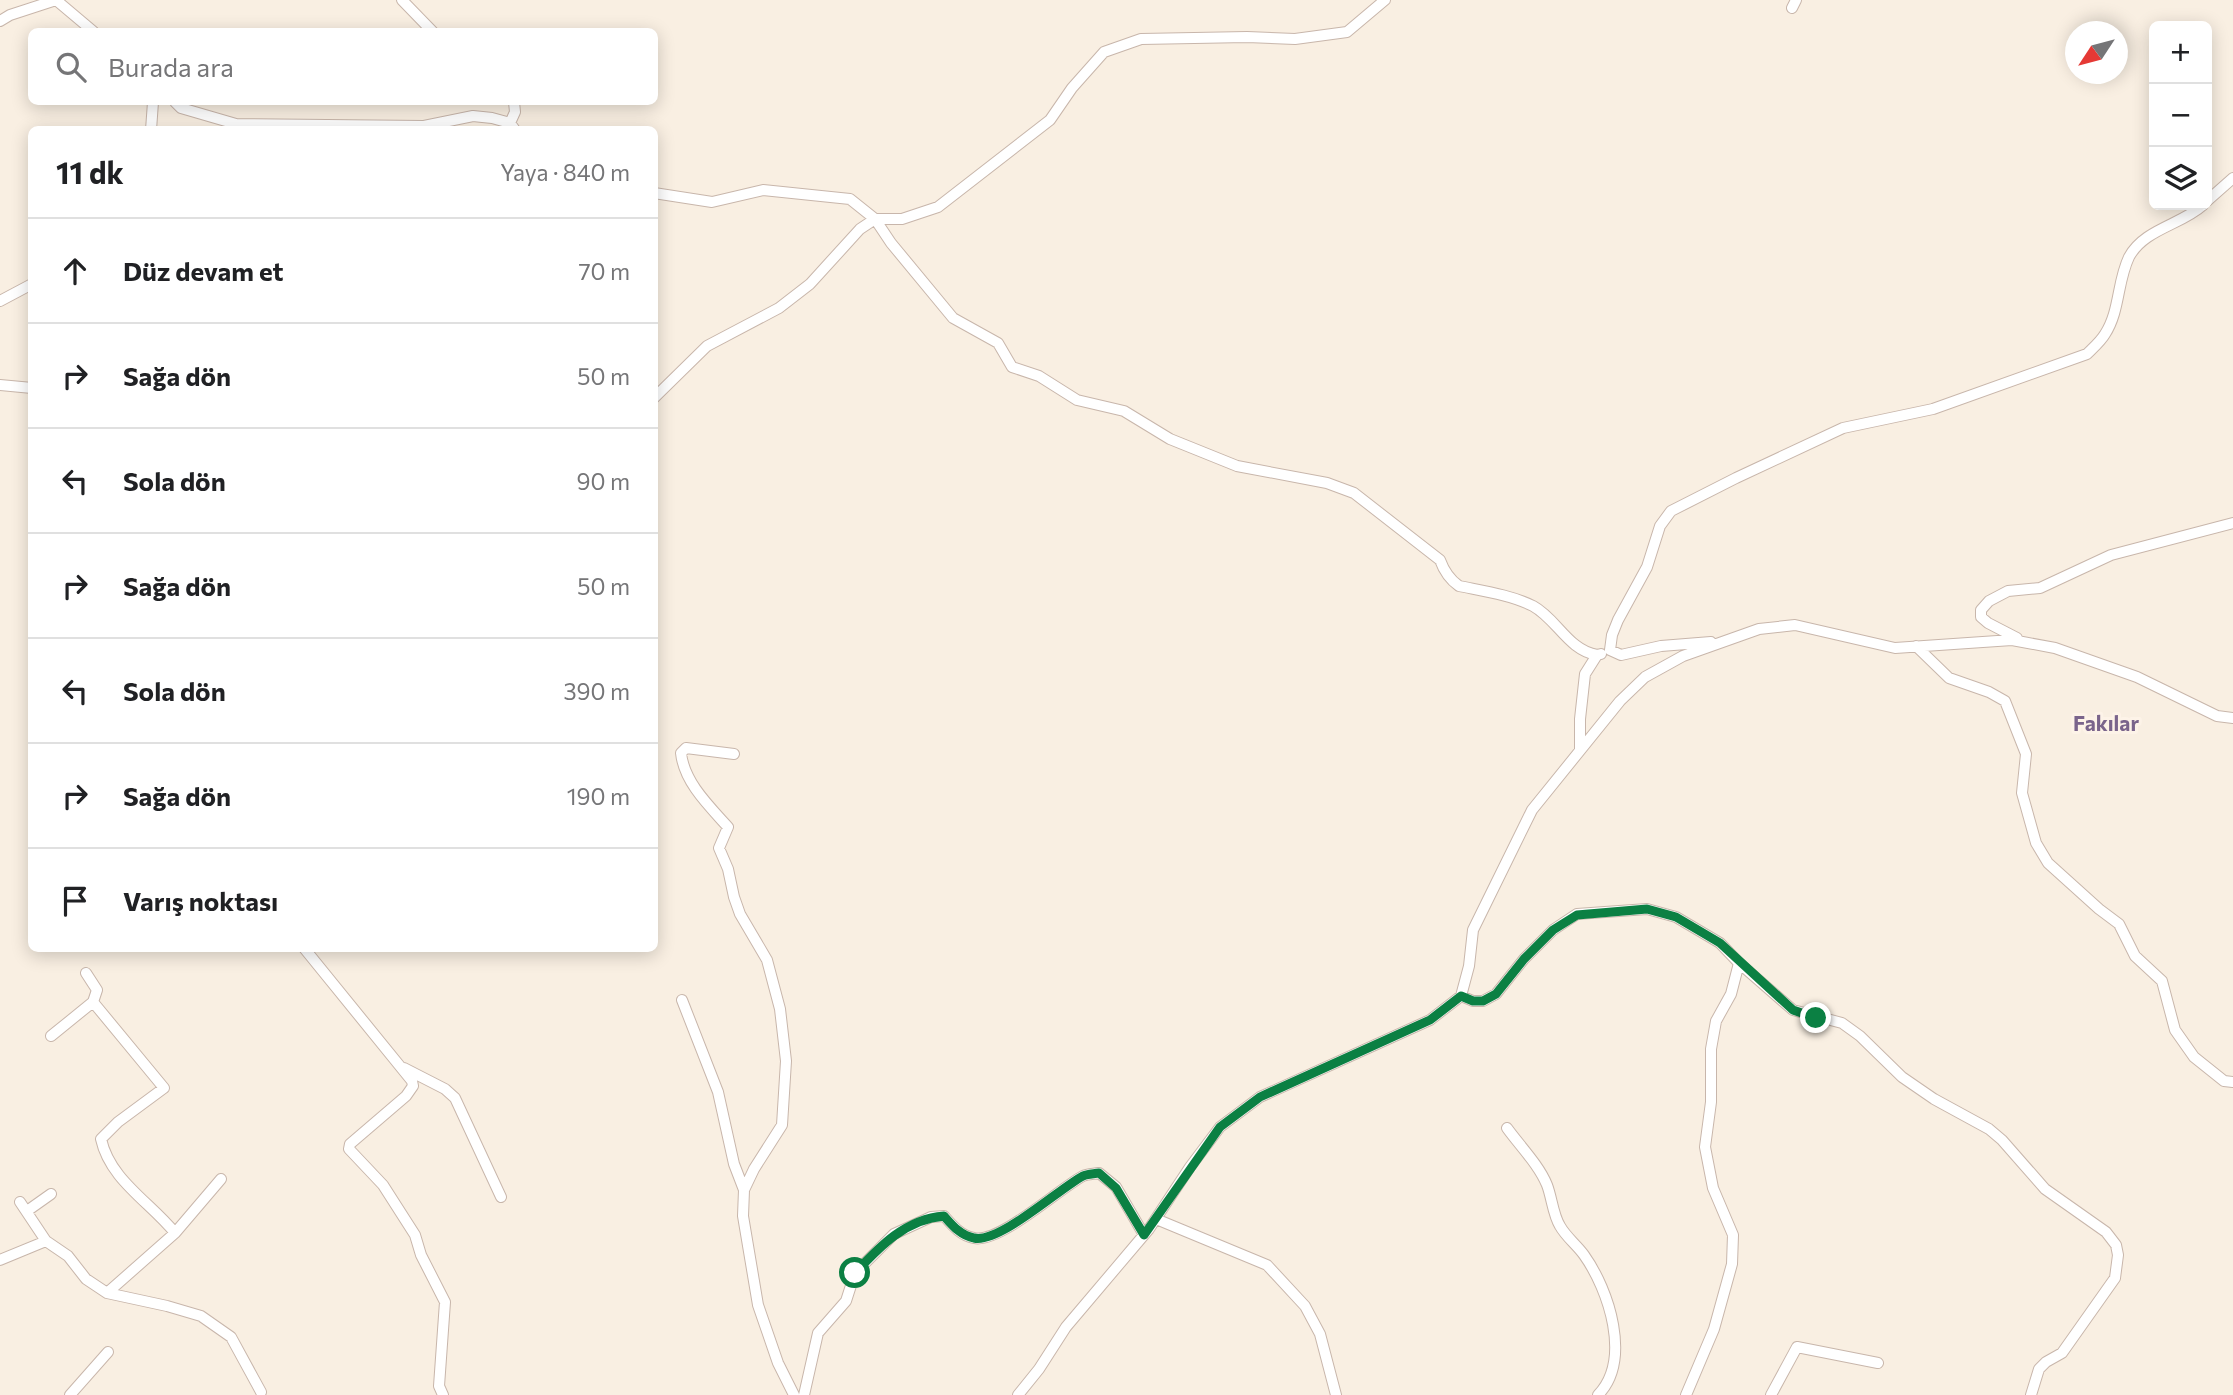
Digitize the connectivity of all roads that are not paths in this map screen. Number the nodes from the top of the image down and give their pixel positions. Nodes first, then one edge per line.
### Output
1 (56, 0) edge
2 (402, 0) edge
3 (1384, 0) edge
4 (0, 21) edge
5 (89, 28) edge
6 (429, 28) edge
7 (153, 105) edge
8 (178, 105) edge
9 (514, 105) edge
10 (151, 126) edge
11 (424, 126) edge
12 (424, 126) edge
13 (512, 126) edge
14 (2233, 178) edge
15 (658, 194) edge
16 (2212, 197) edge
17 (2198, 210) edge
18 (875, 219) junction
19 (28, 286) edge
20 (0, 301) edge
21 (0, 385) edge
22 (28, 388) edge
23 (658, 394) edge
24 (2233, 523) edge
25 (1725, 641) junction
26 (2026, 642) junction
27 (1916, 646) junction
28 (1610, 650) junction
29 (1597, 655) junction
30 (2233, 718) edge
31 (1580, 750) junction
32 (734, 754) dead end
33 (307, 952) edge
34 (1739, 963) junction
35 (86, 973) dead end
36 (1461, 996) junction
37 (682, 1000) dead end
38 (93, 1002) junction
39 (51, 1036) dead end
40 (399, 1065) junction
41 (2233, 1082) edge
42 (1507, 1128) dead end
43 (220, 1179) dead end
44 (744, 1190) junction
45 (51, 1194) dead end
46 (501, 1197) dead end
47 (1156, 1219) junction
48 (174, 1233) junction
49 (1144, 1235) junction
50 (46, 1241) junction
51 (0, 1260) edge
52 (107, 1293) junction
53 (107, 1352) dead end
54 (1878, 1363) dead end
55 (263, 1394) edge
56 (70, 1395) edge
57 (443, 1395) edge
58 (794, 1395) edge
59 (804, 1395) edge
60 (1018, 1395) edge
61 (1336, 1395) edge
62 (1598, 1395) edge
63 (1686, 1395) edge
64 (1771, 1395) edge
65 (2031, 1395) edge

1 - 4 street
1 - 5 street
2 - 6 street
3 - 18 street
7 - 10 street
8 - 12 street
9 - 13 street
11 - 13 street
14 - 16 street
15 - 18 street
17 - 28 street
18 - 23 street
18 - 29 street
19 - 20 street
21 - 22 street
24 - 26 street
25 - 27 street
25 - 28 street
25 - 31 street
26 - 27 street
26 - 30 street
27 - 41 street
28 - 29 street
29 - 31 street
31 - 36 street
32 - 44 street
33 - 40 street
34 - 36 street
34 - 63 street
34 - 65 street
35 - 38 street
36 - 47 street
37 - 44 street
38 - 39 street
38 - 48 street
40 - 46 street
40 - 57 street
42 - 62 street
43 - 48 street
44 - 58 street
45 - 50 street
47 - 49 street
47 - 61 street
48 - 52 street
49 - 59 street
49 - 60 street
50 - 51 street
50 - 52 street
52 - 55 street
53 - 56 street
54 - 64 street

